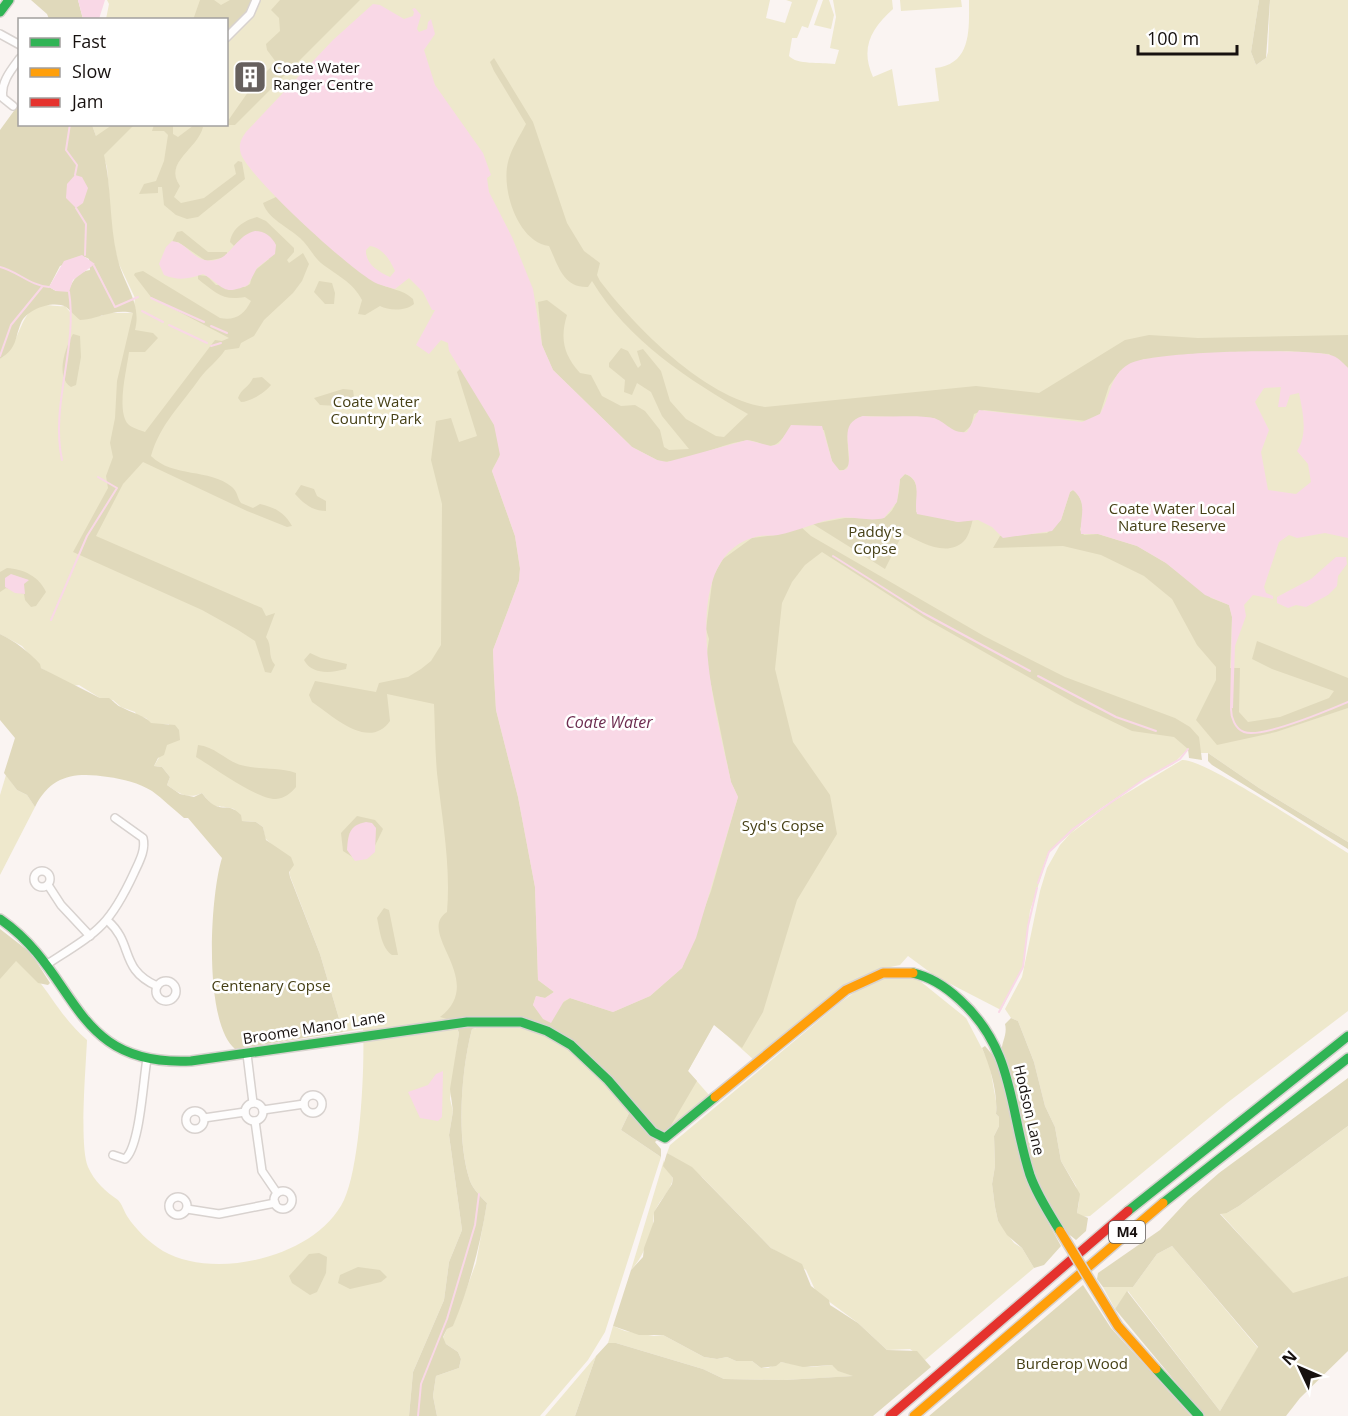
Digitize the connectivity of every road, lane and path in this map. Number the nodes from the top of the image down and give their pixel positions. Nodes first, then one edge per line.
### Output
1 (9, 0) edge
2 (256, 0) edge
3 (0, 12) edge
4 (0, 34) edge
5 (228, 36) edge
6 (18, 44) edge
7 (18, 61) edge
8 (13, 106) dead end
9 (115, 818) dead end
10 (123, 822) junction
11 (118, 829) dead end
12 (48, 885) dead end
13 (0, 919) edge
14 (108, 921) junction
15 (90, 936) junction
16 (48, 963) junction
17 (157, 986) dead end
18 (1348, 1036) edge
19 (247, 1054) junction
20 (1348, 1058) edge
21 (147, 1059) junction
22 (253, 1103) junction
23 (304, 1104) dead end
24 (263, 1110) junction
25 (245, 1112) junction
26 (204, 1118) dead end
27 (255, 1121) junction
28 (653, 1132) joint
29 (113, 1155) dead end
30 (278, 1193) junction
31 (275, 1203) junction
32 (187, 1209) dead end
33 (890, 1416) edge
34 (914, 1416) edge
35 (1198, 1416) edge

1 - 3 main road
2 - 5 street
4 - 6 street
7 - 8 street
9 - 10 street
10 - 11 street
10 - 14 street
12 - 15 street
13 - 16 main road, Broome Manor Lane
14 - 15 street
14 - 17 street
15 - 16 street
16 - 21 main road, Broome Manor Lane
18 - 33 main road, M4
19 - 21 main road, Broome Manor Lane
19 - 22 street
19 - 28 main road, Broome Manor Lane
20 - 34 main road, M4
21 - 29 street
22 - 24 street
22 - 25 street
23 - 24 street
24 - 27 street
25 - 26 street
25 - 27 street
27 - 30 street
28 - 35 main road, Hodson Lane, bridge
30 - 31 street
30 - 31 street
31 - 32 street

